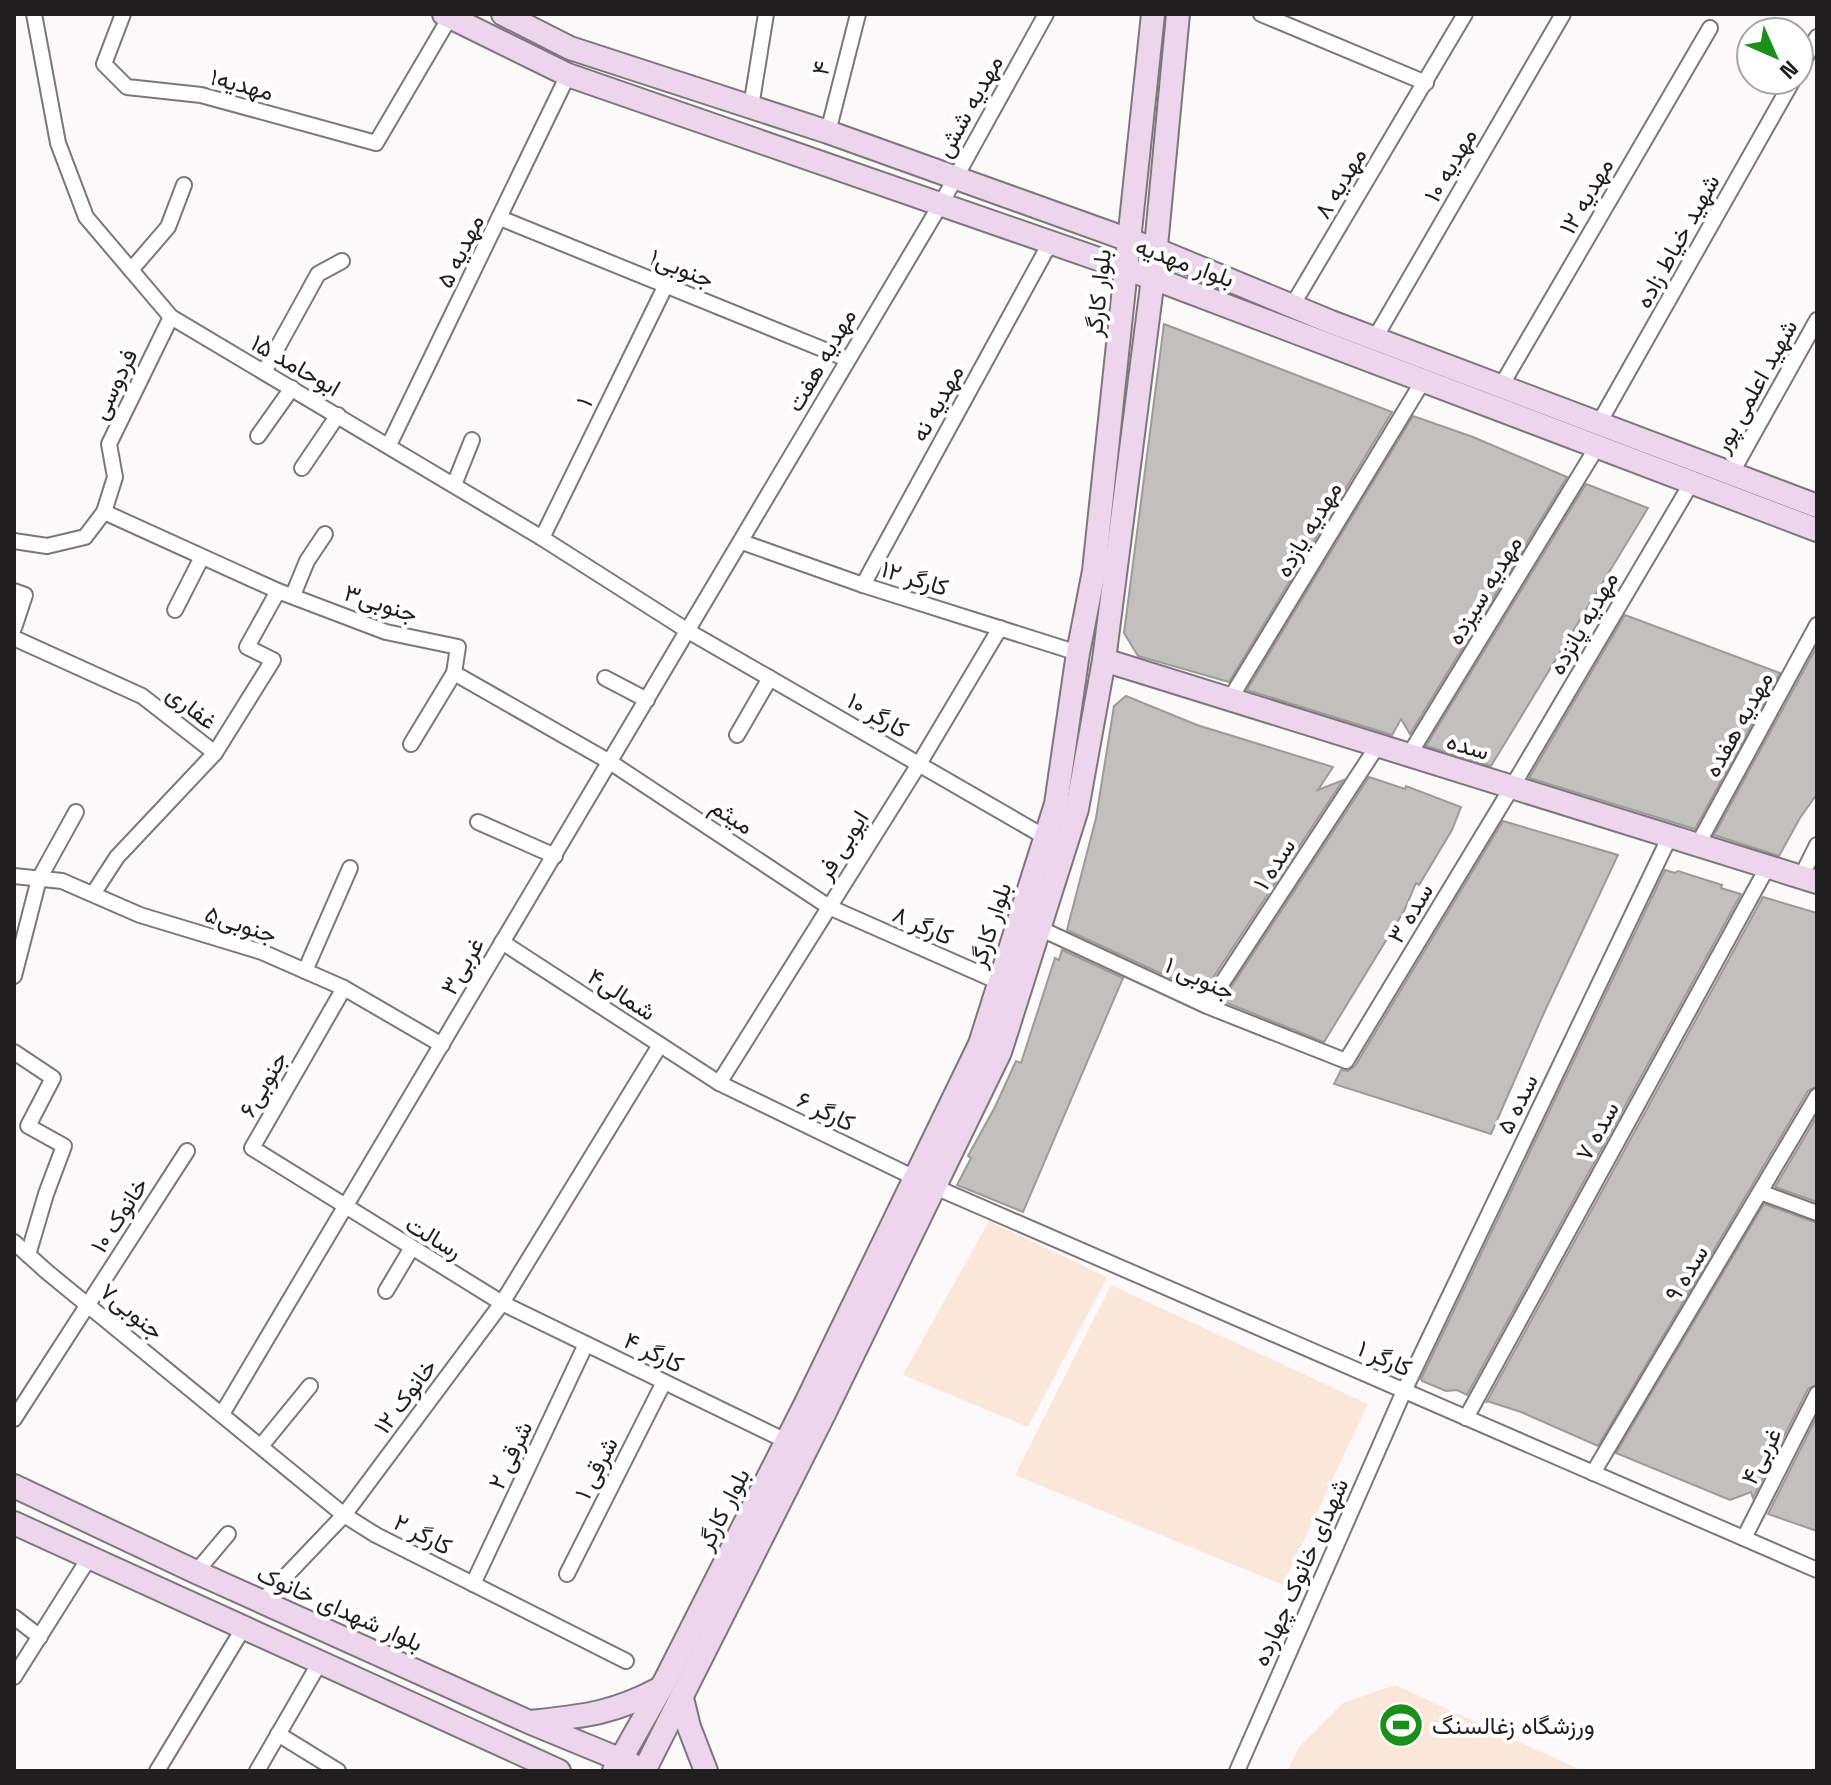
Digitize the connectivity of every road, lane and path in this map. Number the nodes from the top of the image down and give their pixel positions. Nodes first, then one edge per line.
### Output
1 (34, 14) edge
2 (123, 14) edge
3 (503, 14) edge
4 (766, 14) edge
5 (858, 14) edge
6 (1046, 14) edge
7 (1153, 14) edge
8 (1178, 14) edge
9 (1261, 14) edge
10 (1465, 14) edge
11 (1563, 14) edge
12 (447, 15) edge
13 (1278, 17) edge
14 (1710, 28) dead end
15 (568, 75) junction
16 (1426, 83) junction
17 (1784, 96) edge
18 (1144, 106) junction
19 (751, 107) junction
20 (1169, 108) junction
21 (828, 132) junction
22 (955, 177) junction
23 (184, 185) dead end
24 (942, 202) junction
25 (500, 218) junction
26 (1130, 241) junction
27 (1050, 243) junction
28 (1157, 250) junction
29 (342, 261) dead end
30 (1127, 269) junction
31 (131, 270) junction
32 (1153, 278) junction
33 (666, 285) junction
34 (1292, 306) junction
35 (171, 317) junction
36 (1817, 320) edge
37 (1327, 332) junction
38 (1375, 338) junction
39 (847, 359) junction
40 (264, 372) junction
41 (1423, 381) junction
42 (1501, 386) junction
43 (292, 388) junction
44 (338, 415) junction
45 (1599, 423) junction
46 (258, 436) dead end
47 (472, 440) dead end
48 (389, 445) junction
49 (1597, 447) junction
50 (302, 468) dead end
51 (1731, 474) junction
52 (1692, 482) junction
53 (454, 485) junction
54 (1817, 506) edge
55 (104, 512) junction
56 (1817, 530) edge
57 (325, 534) dead end
58 (542, 538) junction
59 (14, 541) edge
60 (742, 542) junction
61 (202, 557) junction
62 (863, 585) junction
63 (14, 591) edge
64 (286, 593) junction
65 (175, 610) dead end
66 (1817, 625) edge
67 (14, 628) edge
68 (1000, 628) junction
69 (688, 631) junction
70 (14, 638) edge
71 (1078, 653) junction
72 (1104, 660) junction
73 (454, 673) junction
74 (605, 678) dead end
75 (770, 678) junction
76 (1230, 699) junction
77 (647, 700) junction
78 (737, 735) dead end
79 (411, 744) dead end
80 (1378, 745) junction
81 (215, 753) junction
82 (1409, 755) junction
83 (610, 762) junction
84 (919, 764) junction
85 (1512, 787) junction
86 (76, 812) dead end
87 (478, 822) dead end
88 (1670, 836) junction
89 (1045, 837) junction
90 (1698, 844) junction
91 (1817, 845) edge
92 (555, 856) junction
93 (1768, 866) junction
94 (350, 868) dead end
95 (14, 876) edge
96 (39, 879) junction
97 (1809, 879) edge
98 (93, 894) junction
99 (829, 907) junction
100 (1039, 928) junction
101 (502, 942) junction
102 (305, 971) junction
103 (14, 976) edge
104 (999, 982) junction
105 (344, 988) junction
106 (1207, 1006) junction
107 (442, 1045) junction
108 (660, 1045) junction
109 (14, 1052) edge
110 (1346, 1061) joint
111 (719, 1083) junction
112 (1817, 1096) edge
113 (21, 1123) edge
114 (187, 1151) dead end
115 (925, 1182) junction
116 (1760, 1192) junction
117 (345, 1208) junction
118 (1817, 1213) edge
119 (14, 1242) edge
120 (411, 1249) junction
121 (28, 1255) junction
122 (386, 1291) dead end
123 (88, 1303) junction
124 (502, 1303) junction
125 (586, 1344) junction
126 (664, 1382) junction
127 (310, 1386) dead end
128 (1404, 1391) junction
129 (1817, 1394) edge
130 (222, 1414) junction
131 (1466, 1418) junction
132 (14, 1419) edge
133 (786, 1441) junction
134 (261, 1446) junction
135 (1593, 1473) junction
136 (14, 1486) edge
137 (344, 1515) junction
138 (14, 1523) edge
139 (228, 1534) dead end
140 (1744, 1538) junction
141 (89, 1558) junction
142 (1817, 1570) edge
143 (196, 1572) junction
144 (567, 1574) dead end
145 (473, 1584) junction
146 (262, 1601) junction
147 (14, 1617) edge
148 (244, 1627) junction
149 (40, 1637) junction
150 (626, 1661) dead end
151 (320, 1662) junction
152 (14, 1677) edge
153 (660, 1688) junction
154 (682, 1698) junction
155 (529, 1722) junction
156 (278, 1734) junction
157 (518, 1751) junction
158 (617, 1765) edge
159 (157, 1771) edge
160 (257, 1771) edge
161 (338, 1771) edge
162 (532, 1771) edge
163 (559, 1771) edge
164 (645, 1771) edge
165 (706, 1771) edge
166 (1237, 1771) edge

1 - 31 street, ابوحامد ۱۵
2 - 12 street, مهدیه۱
3 - 19 main road, بلوار مهدیه
4 - 19 street
5 - 21 street, ۴
6 - 22 street, مهدیه شش
7 - 18 main road, بلوار کارگر
8 - 20 main road, بلوار کارگر
9 - 13 street
10 - 16 street, مهدیه ۸
11 - 38 street, مهدیه ۱۰
12 - 15 main road, بلوار مهدیه
13 - 16 street
14 - 42 street, مهدیه ۱۲
15 - 24 main road, بلوار مهدیه
15 - 25 street, مهدیه ۵
16 - 34 street, مهدیه ۸
17 - 45 street, شهید خیاط زاده
18 - 20 main road
18 - 26 main road, بلوار کارگر
19 - 21 main road, بلوار مهدیه
20 - 28 main road, بلوار کارگر
21 - 22 main road, بلوار مهدیه
22 - 24 street, مهدیه شش
22 - 26 main road, بلوار مهدیه
23 - 31 street
24 - 27 main road, بلوار مهدیه
24 - 39 street, مهدیه هفت
25 - 33 street, جنوبی۱
25 - 48 street, مهدیه ۵
26 - 28 main road, بلوار مهدیه
26 - 30 main road, بلوار کارگر
27 - 30 main road, بلوار مهدیه
27 - 62 street, مهدیه نه
28 - 32 main road, بلوار کارگر
28 - 34 main road, بلوار مهدیه
29 - 40 street
30 - 32 main road, بلوار مهدیه
30 - 71 main road, بلوار کارگر
31 - 35 street, ابوحامد ۱۵
32 - 37 main road, بلوار مهدیه
32 - 72 main road, بلوار کارگر
33 - 39 street, جنوبی۱
33 - 58 street, ۱
34 - 37 main road, بلوار مهدیه
35 - 40 street, ابوحامد ۱۵
35 - 55 street, فردوسی
36 - 51 street, شهید اعلمی پور
37 - 38 main road, بلوار مهدیه
37 - 41 main road, بلوار مهدیه
38 - 42 main road, بلوار مهدیه
39 - 60 street, مهدیه هفت
40 - 43 street, ابوحامد ۱۵
41 - 49 main road, بلوار مهدیه
41 - 76 street, مهدیه یازده
42 - 45 main road, بلوار مهدیه
43 - 44 street, ابوحامد ۱۵
43 - 46 street
44 - 48 street, ابوحامد ۱۵
44 - 50 street
45 - 51 main road, بلوار مهدیه
47 - 53 street
48 - 53 street, ابوحامد ۱۵
49 - 52 main road, بلوار مهدیه
49 - 82 street, مهدیه سیزده
51 - 54 main road, بلوار مهدیه
52 - 56 main road, بلوار مهدیه
52 - 85 street, مهدیه پانزده
53 - 58 street, ابوحامد ۱۵
55 - 59 street
55 - 61 street, جنوبی۳
57 - 64 street
58 - 69 street, ابوحامد ۱۵
60 - 62 street, کارگر ۱۲
60 - 69 street, غربی۳
61 - 64 street, جنوبی۳
61 - 65 street
62 - 68 street, کارگر ۱۲
63 - 67 street
64 - 73 street, جنوبی۳
64 - 81 street
66 - 90 street, مهدیه هفده
68 - 71 street, کارگر ۱۲
68 - 84 street, ایوبی فر
69 - 75 street, کارگر ۱۰
69 - 77 street, غربی۳
70 - 81 street, غفاری
71 - 89 main road, بلوار کارگر
72 - 76 main road, سده
72 - 100 main road, بلوار کارگر
73 - 79 street
73 - 83 street
74 - 77 street
75 - 78 street
75 - 84 street, کارگر ۱۰
76 - 80 main road, سده
77 - 83 street, غربی۳
80 - 82 main road, سده
80 - 106 street, سده ۱
81 - 98 street, غفاری
82 - 85 main road, سده
83 - 92 street, غربی۳
83 - 99 street, میثم
84 - 89 street, کارگر ۱۰
84 - 99 street, ایوبی فر
85 - 88 main road, سده
85 - 110 street, سده ۳
86 - 96 street
87 - 92 street
88 - 90 main road, سده
88 - 128 street, سده ۵
89 - 104 main road, بلوار کارگر
90 - 93 main road, سده
91 - 97 street
92 - 101 street, غربی۳
93 - 97 main road, سده
93 - 131 street, سده ۷
94 - 102 street
95 - 96 street, جنوبی۵
96 - 98 street, جنوبی۵
96 - 103 street
98 - 102 street, جنوبی۵
99 - 104 street, کارگر ۸
99 - 111 street, ایوبی فر
100 - 106 street, ۱ جنوبی
100 - 115 main road, بلوار کارگر
101 - 107 street, غربی۳
101 - 108 street, شمالی۴
102 - 105 street, جنوبی۵
104 - 115 main road, بلوار کارگر
105 - 107 street, جنوبی۵
105 - 117 street, جنوبی۶
106 - 110 street, ۱ جنوبی
107 - 117 street, غربی۳
108 - 111 street, شمالی۴
108 - 124 street, خانوک ۱۲
109 - 113 street
111 - 115 street, کارگر ۶
112 - 116 street, سده ۹
113 - 121 street
114 - 123 street, خانوک ۱۰
115 - 128 street, کارگر ۱
115 - 133 main road, بلوار کارگر
115 - 154 main road, بلوار کارگر
116 - 118 street
116 - 135 street, سده ۹
117 - 120 street, رسالت
117 - 130 street, غربی۳
119 - 121 street, جنوبی۷
120 - 122 street
120 - 124 street, رسالت
121 - 123 street, جنوبی۷
123 - 130 street, جنوبی۷
123 - 132 street, خانوک ۱۰
124 - 125 street, کارگر ۴
124 - 137 street, خانوک ۱۲
125 - 126 street, کارگر ۴
125 - 145 street, شرقی ۲
126 - 133 street, کارگر ۴
126 - 144 street, شرقی ۱
127 - 134 street
128 - 131 street, کارگر ۱
128 - 166 street, شهدای خانوک چهارده
129 - 140 street, غربی۴
130 - 134 street, کارگر ۲
131 - 135 street, کارگر ۱
133 - 153 main road, بلوار کارگر
134 - 137 street, کارگر ۲
135 - 140 street, کارگر ۱
136 - 143 main road, بلوار شهدای خانوک
137 - 145 street, کارگر ۲
137 - 146 street, خانوک ۱۲
138 - 141 main road
139 - 143 street
140 - 142 street, کارگر ۱
141 - 148 main road
141 - 149 street
143 - 146 main road, بلوار شهدای خانوک
145 - 150 street, کارگر ۲
146 - 155 main road, بلوار شهدای خانوک
147 - 149 street
148 - 151 main road
148 - 159 street
149 - 152 street
151 - 156 street
151 - 157 main road
153 - 155 main road
153 - 158 main road, بلوار کارگر
154 - 164 main road, بلوار کارگر
154 - 165 main road
155 - 158 main road, بلوار شهدای خانوک
156 - 160 street
156 - 161 street
157 - 162 main road
157 - 163 main road
158 - 164 main road, بلوار شهدای خانوک

